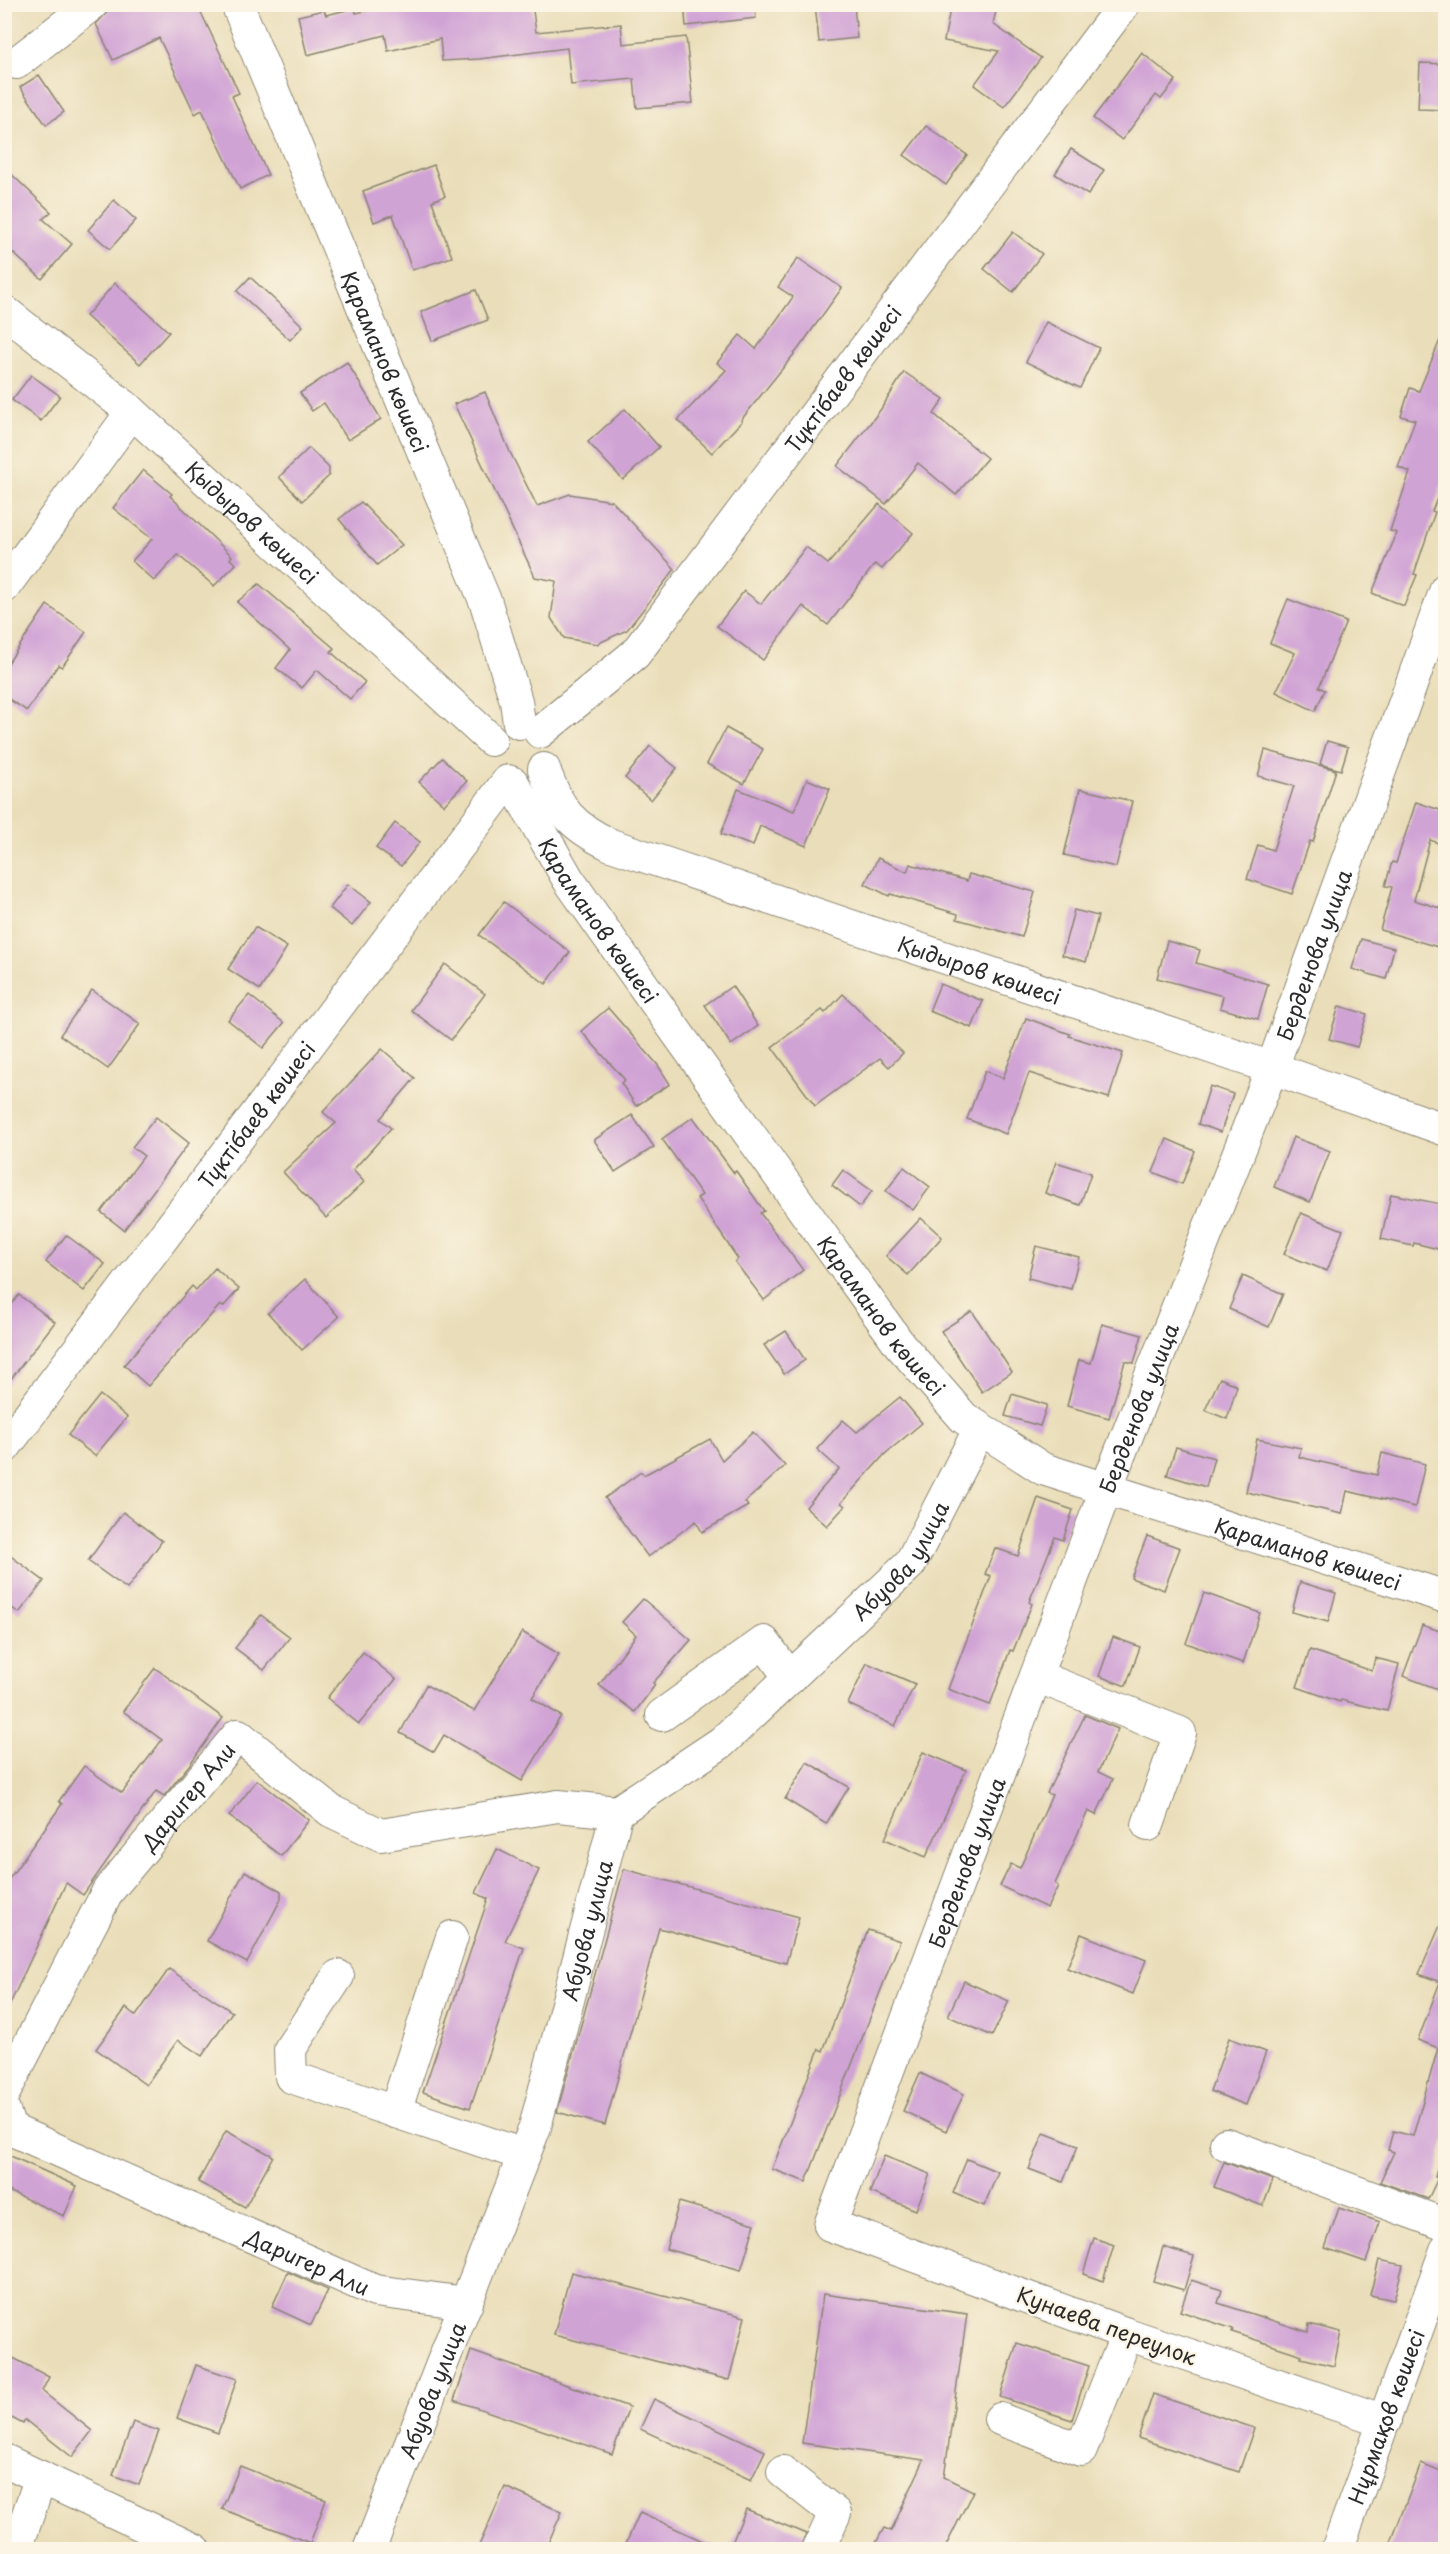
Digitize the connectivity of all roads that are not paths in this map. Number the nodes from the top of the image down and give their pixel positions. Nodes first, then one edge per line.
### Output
1 (92, 4) edge
2 (237, 4) edge
3 (1124, 4) edge
4 (16, 63) dead end
5 (4, 311) edge
6 (132, 412) junction
7 (4, 587) edge
8 (1446, 589) edge
9 (530, 728) junction
10 (491, 740) junction
11 (544, 769) junction
12 (511, 782) junction
13 (611, 846) junction
14 (568, 879) junction
15 (1272, 1068) junction
16 (1446, 1130) edge
17 (980, 1428) junction
18 (4, 1448) edge
19 (1106, 1489) junction
20 (1446, 1597) edge
21 (1036, 1676) junction
22 (790, 1678) junction
23 (662, 1715) dead end
24 (617, 1812) junction
25 (1148, 1825) dead end
26 (452, 1937) dead end
27 (338, 1976) dead end
28 (4, 2092) edge
29 (4, 2111) edge
30 (395, 2112) junction
31 (1226, 2144) dead end
32 (524, 2155) junction
33 (1446, 2224) edge
34 (830, 2225) joint
35 (1446, 2250) edge
36 (467, 2303) junction
37 (1127, 2334) junction
38 (1000, 2419) dead end
39 (1385, 2421) junction
40 (4, 2460) edge
41 (783, 2472) dead end
42 (41, 2477) junction
43 (21, 2550) edge
44 (195, 2550) edge
45 (369, 2550) edge
46 (818, 2550) edge
47 (1337, 2550) edge

1 - 4 street
2 - 9 street, Қараманов көшесі
3 - 9 street, Түктібаев көшесі
5 - 6 street, Қыдыров көшесі
6 - 7 street
6 - 10 street, Қыдыров көшесі
8 - 15 street, Берденова улица
9 - 10 street
9 - 11 street
10 - 12 street
11 - 12 street
11 - 13 street, Қыдыров көшесі
12 - 14 street, Қараманов көшесі
12 - 18 street, Түктібаев көшесі
13 - 14 street
13 - 15 street, Қыдыров көшесі
14 - 17 street, Қараманов көшесі
15 - 16 street, Қыдыров көшесі
15 - 19 street, Берденова улица
17 - 19 street, Қараманов көшесі
17 - 22 street, Абуова улица
19 - 20 street, Қараманов көшесі
19 - 21 street, Берденова улица
21 - 25 street
21 - 34 street, Берденова улица
22 - 23 street
22 - 24 street, Абуова улица
24 - 28 street, Даригер Али
24 - 32 street, Абуова улица
26 - 30 street
27 - 30 street
29 - 36 street, Даригер Али
30 - 32 street
31 - 33 street
32 - 36 street, Абуова улица
34 - 37 street, Кунаева переулок
35 - 39 street, Нұрмақов көшесі
36 - 45 street, Абуова улица
37 - 38 street
37 - 39 street, Кунаева переулок
39 - 47 street, Нұрмақов көшесі
40 - 42 street
41 - 46 street
42 - 43 street
42 - 44 street

